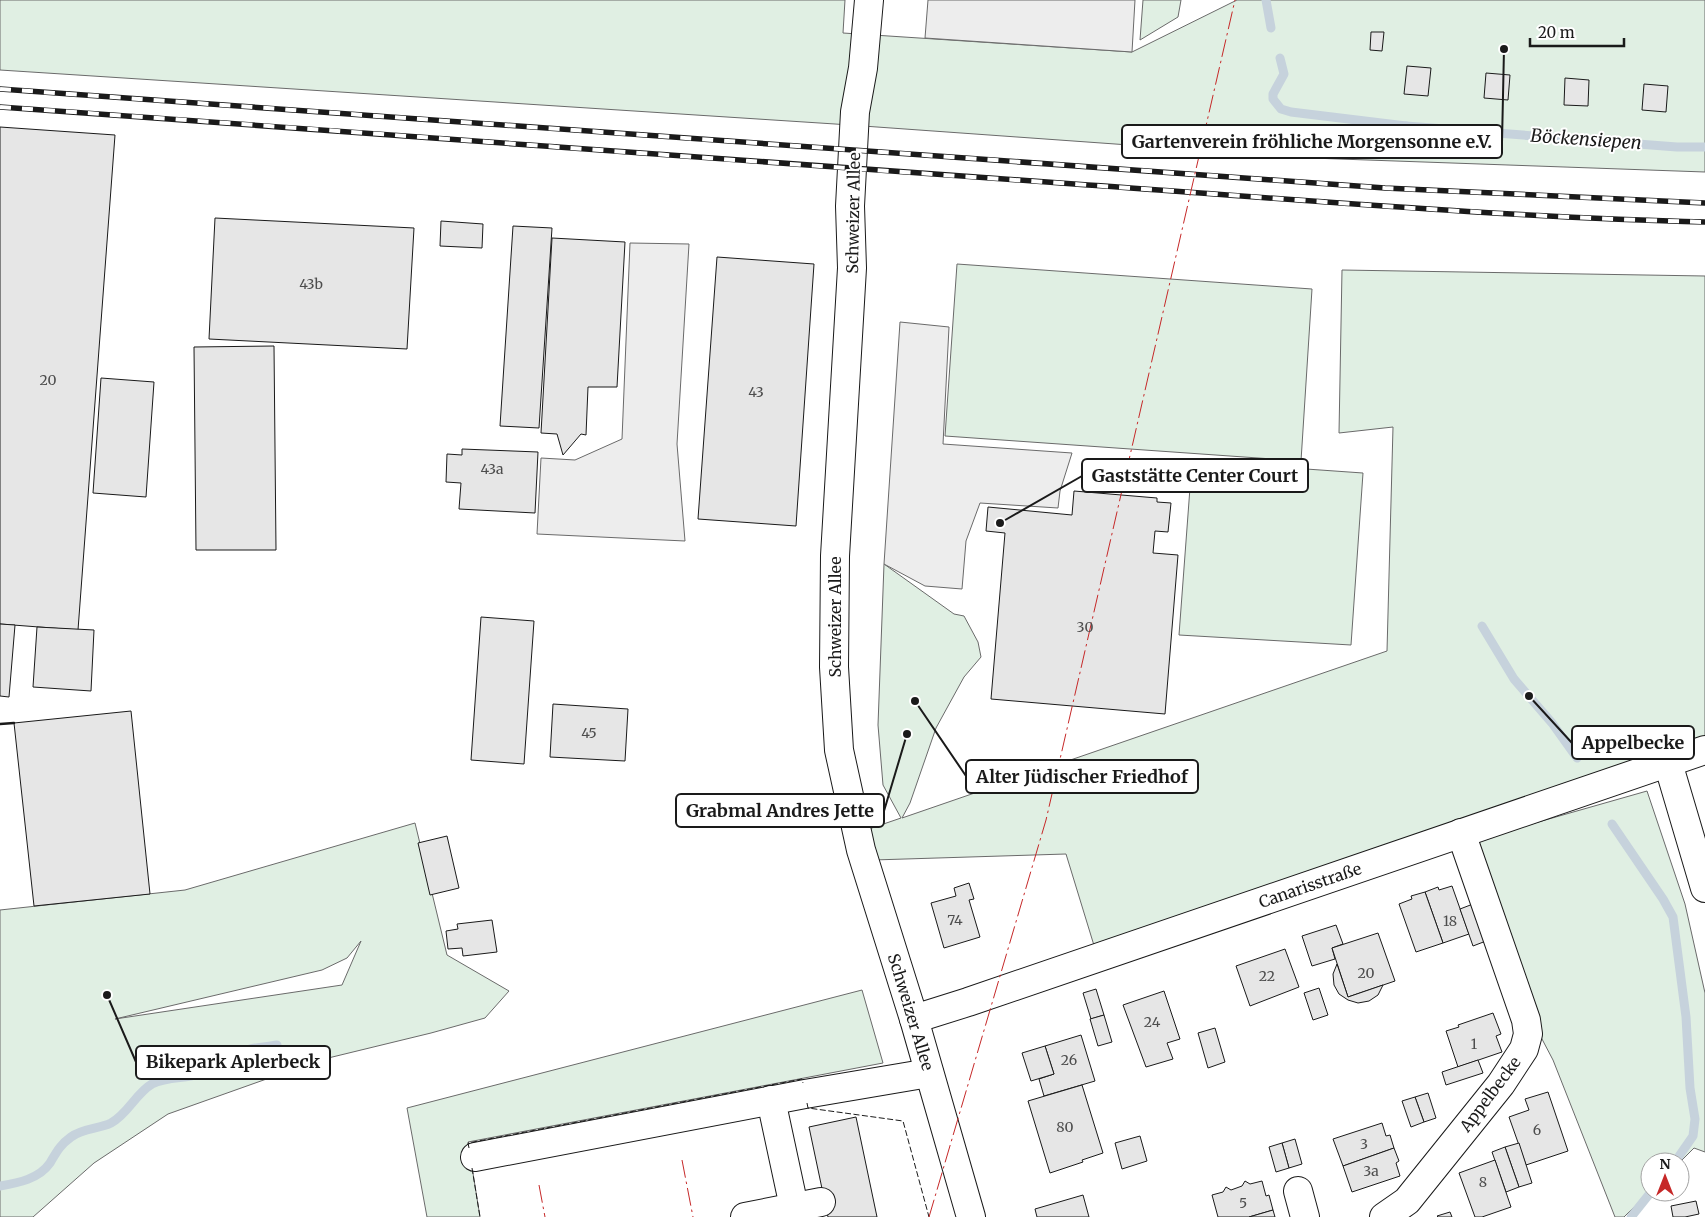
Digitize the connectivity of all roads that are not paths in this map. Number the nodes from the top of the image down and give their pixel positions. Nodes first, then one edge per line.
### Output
1 (869, 0) edge
2 (1705, 750) edge
3 (1668, 762) junction
4 (1461, 833) junction
5 (1705, 888) edge
6 (914, 1019) junction
7 (929, 1073) junction
8 (771, 1100) junction
9 (475, 1156) dead end
10 (1298, 1191) dead end
11 (821, 1202) dead end
12 (794, 1208) junction
13 (745, 1217) edge
14 (971, 1217) edge
15 (1305, 1217) edge
16 (1384, 1217) edge

1 - 6 street, Schweizer Allee
2 - 3 street, Canarisstraße
3 - 4 street, Canarisstraße
3 - 5 street
4 - 6 street, Canarisstraße
4 - 16 street, Appelbecke
6 - 7 street, Schweizer Allee
7 - 8 street
7 - 14 street, Schweizer Allee
8 - 9 street
8 - 12 street
10 - 15 street
11 - 12 street
12 - 13 street

